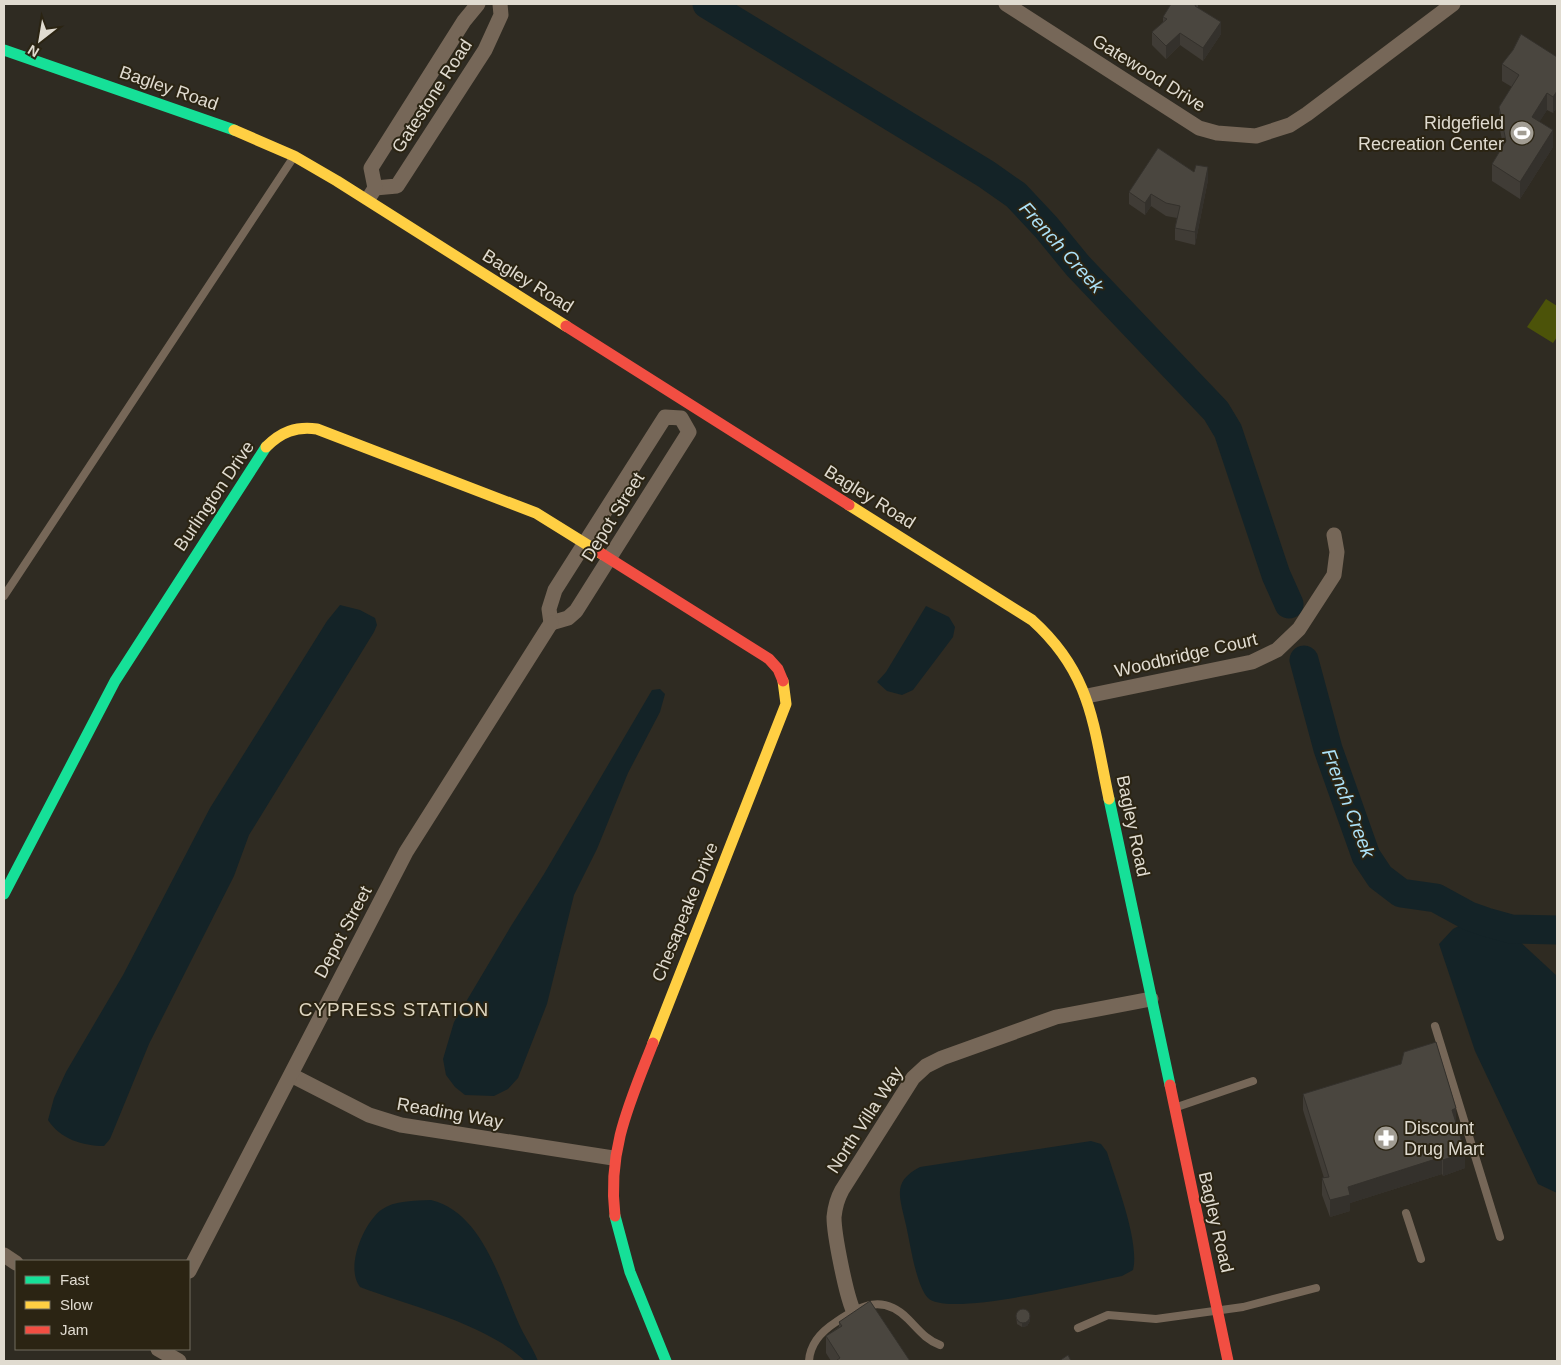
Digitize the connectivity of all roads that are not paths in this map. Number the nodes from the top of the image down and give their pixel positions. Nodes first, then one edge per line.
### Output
1 (478, 4) edge
2 (500, 4) edge
3 (1006, 4) edge
4 (1453, 4) edge
5 (4, 50) edge
6 (294, 156) junction
7 (372, 194) junction
8 (690, 405) junction
9 (681, 418) junction
10 (1334, 535) dead end
11 (585, 543) junction
12 (610, 559) junction
13 (4, 596) edge
14 (551, 623) junction
15 (1088, 696) junction
16 (4, 894) edge
17 (1150, 1000) junction
18 (1435, 1026) dead end
19 (291, 1075) junction
20 (1253, 1081) dead end
21 (1173, 1108) junction
22 (613, 1158) junction
23 (1406, 1213) dead end
24 (1500, 1237) dead end
25 (4, 1255) edge
26 (1420, 1259) dead end
27 (15, 1262) edge
28 (190, 1269) edge
29 (1316, 1288) dead end
30 (853, 1310) junction
31 (1218, 1310) junction
32 (1078, 1328) dead end
33 (940, 1345) dead end
34 (160, 1350) edge
35 (179, 1361) edge
36 (666, 1361) edge
37 (809, 1361) edge
38 (1228, 1361) edge

1 - 7 street, Gatestone Road
2 - 7 street, Gatestone Road
3 - 4 street, Gatewood Drive
5 - 6 street, Bagley Road
6 - 7 street, Bagley Road
6 - 13 lane
7 - 8 street, Bagley Road
8 - 9 street
8 - 15 street, Bagley Road
9 - 11 street, Depot Street
9 - 12 street, Depot Street
10 - 15 street, Woodbridge Court
11 - 12 street, Burlington Drive
11 - 14 street, Depot Street
11 - 16 street, Burlington Drive
12 - 14 street, Depot Street
12 - 22 street, Chesapeake Drive
14 - 19 street, Depot Street
15 - 17 street, Bagley Road
17 - 21 street, Bagley Road
17 - 30 street, North Villa Way
18 - 24 lane
19 - 22 street, Reading Way
19 - 28 street, Depot Street
20 - 21 lane
21 - 31 street, Bagley Road
22 - 36 street, Chesapeake Drive
23 - 26 lane
25 - 27 street
29 - 31 lane
30 - 33 lane
30 - 37 lane
31 - 32 lane
31 - 38 street, Bagley Road
34 - 35 street

